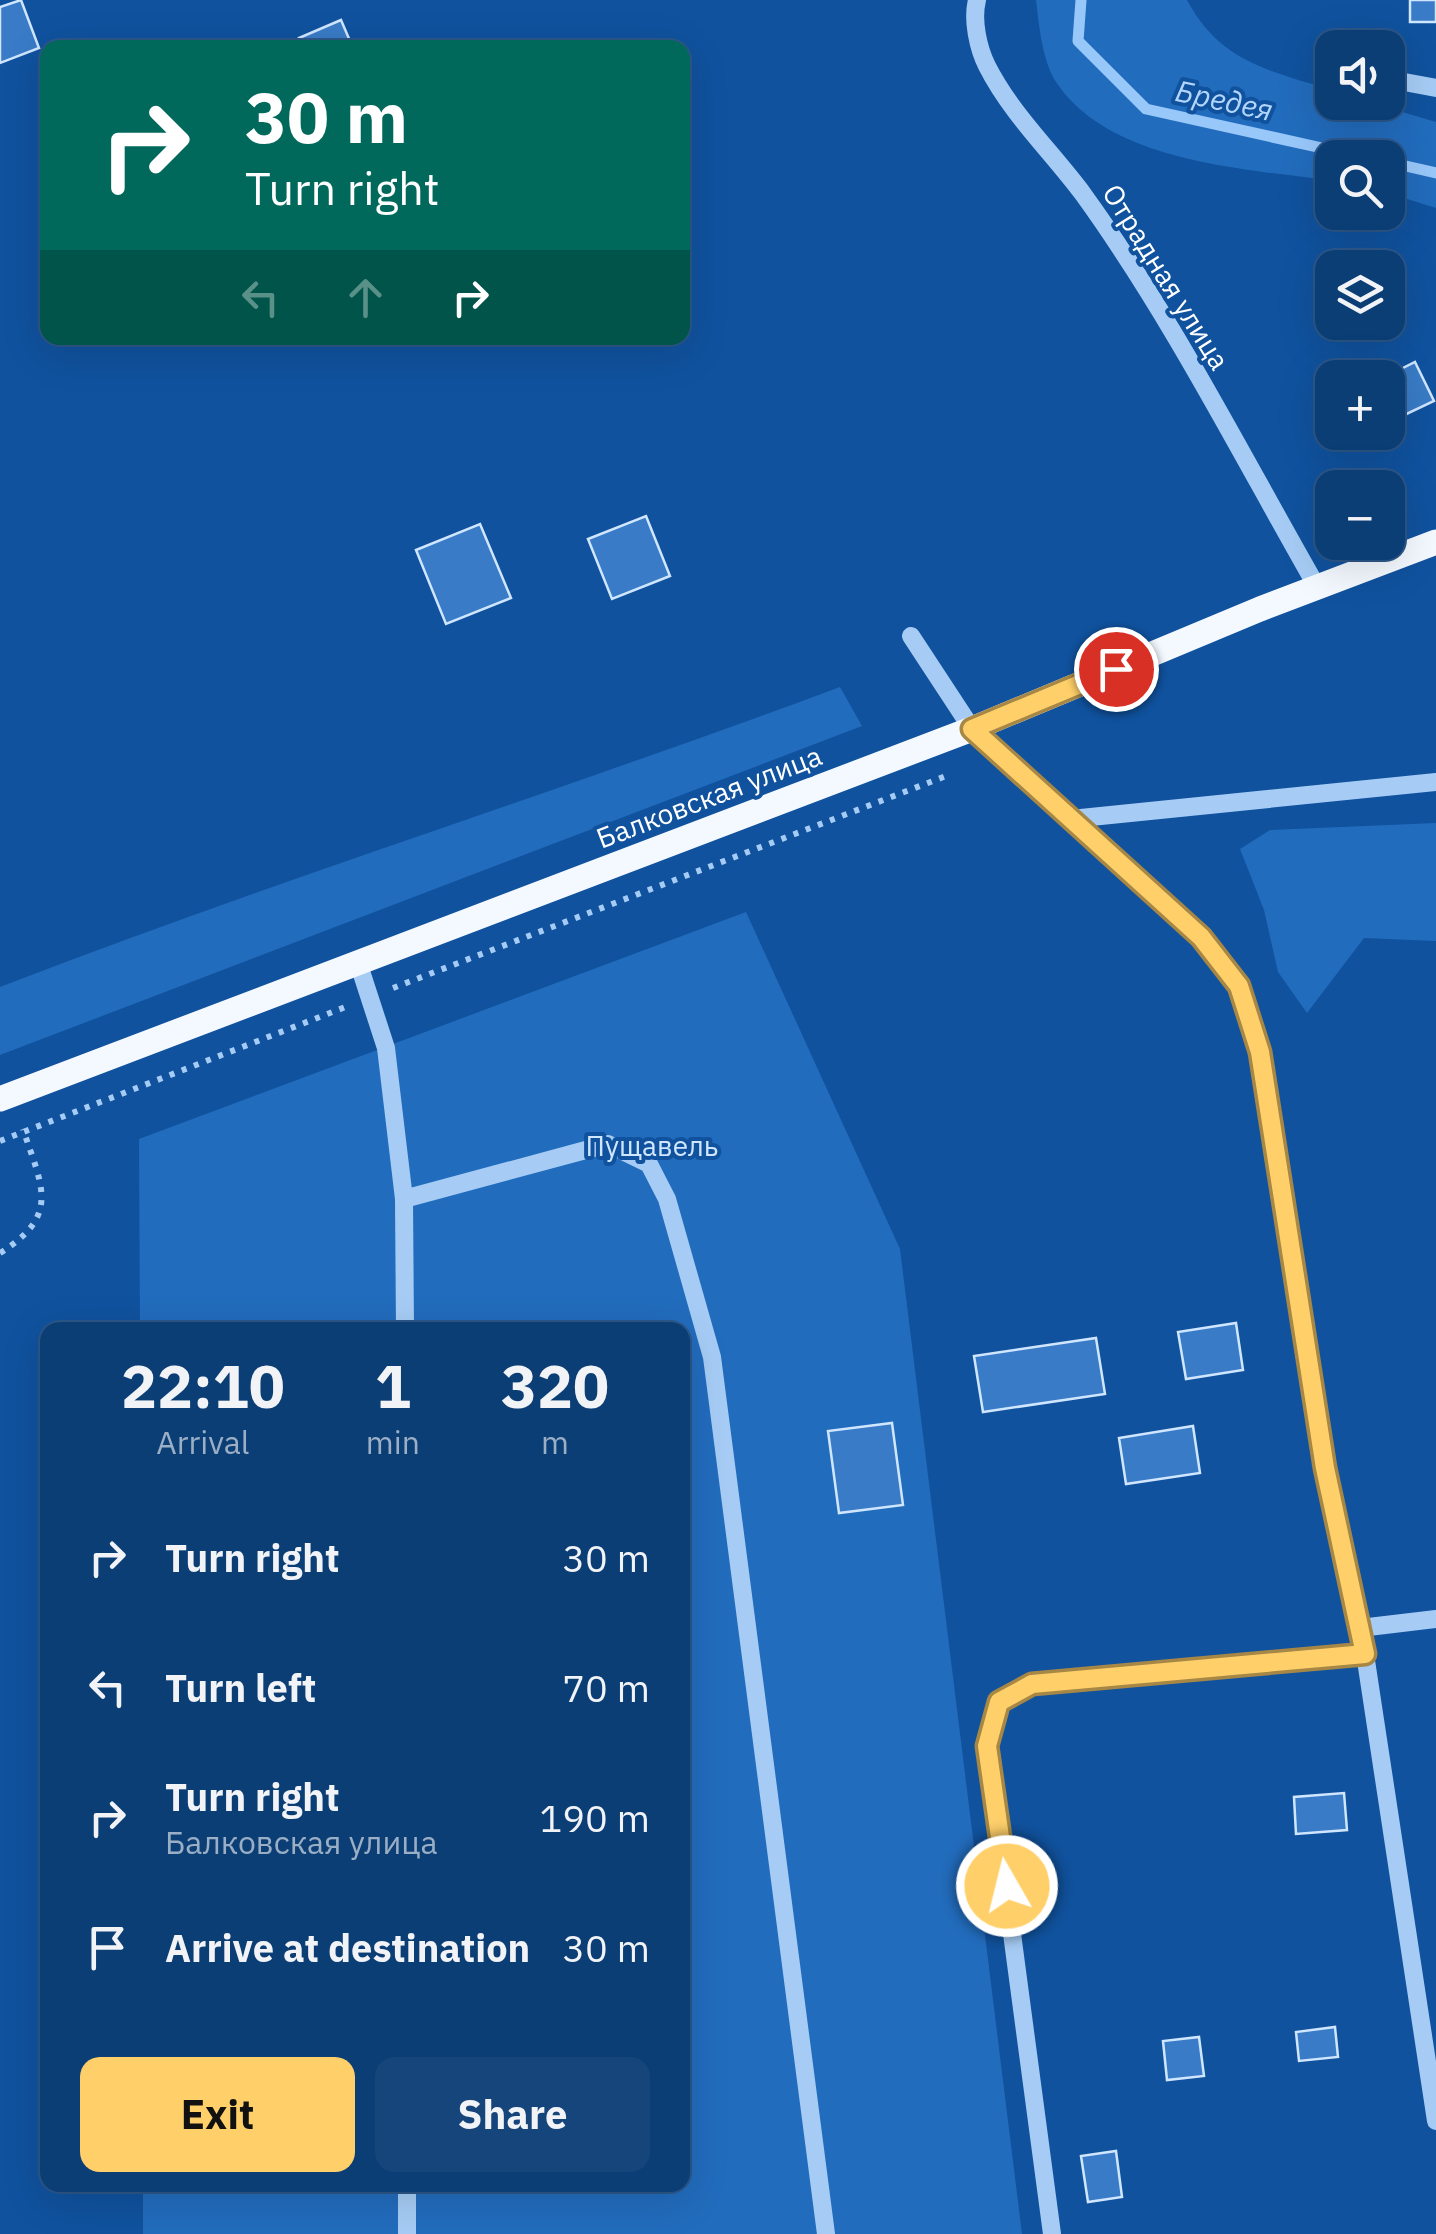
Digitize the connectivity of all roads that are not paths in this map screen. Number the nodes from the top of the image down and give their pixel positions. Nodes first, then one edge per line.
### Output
1 (977, 0) edge
2 (1405, 82) edge
3 (1436, 88) edge
4 (1436, 542) edge
5 (1317, 587) junction
6 (911, 636) dead end
7 (972, 729) junction
8 (1436, 782) edge
9 (1072, 819) junction
10 (358, 962) junction
11 (6, 1096) edge
12 (404, 1199) junction
13 (405, 1322) edge
14 (1436, 1619) edge
15 (1360, 1628) junction
16 (1365, 1654) junction
17 (1436, 2121) edge
18 (407, 2192) edge
19 (407, 2234) edge
20 (826, 2234) edge
21 (1052, 2234) edge

1 - 5 street, Отрадная улица
2 - 3 street
4 - 5 main road, Балковская улица
5 - 7 main road, Балковская улица
6 - 7 street
7 - 9 street
7 - 10 main road, Балковская улица
8 - 9 street
9 - 15 street
10 - 11 main road, Балковская улица
10 - 12 street
12 - 13 street
12 - 20 street
14 - 15 street
15 - 16 street
16 - 17 street
16 - 21 street
18 - 19 street

